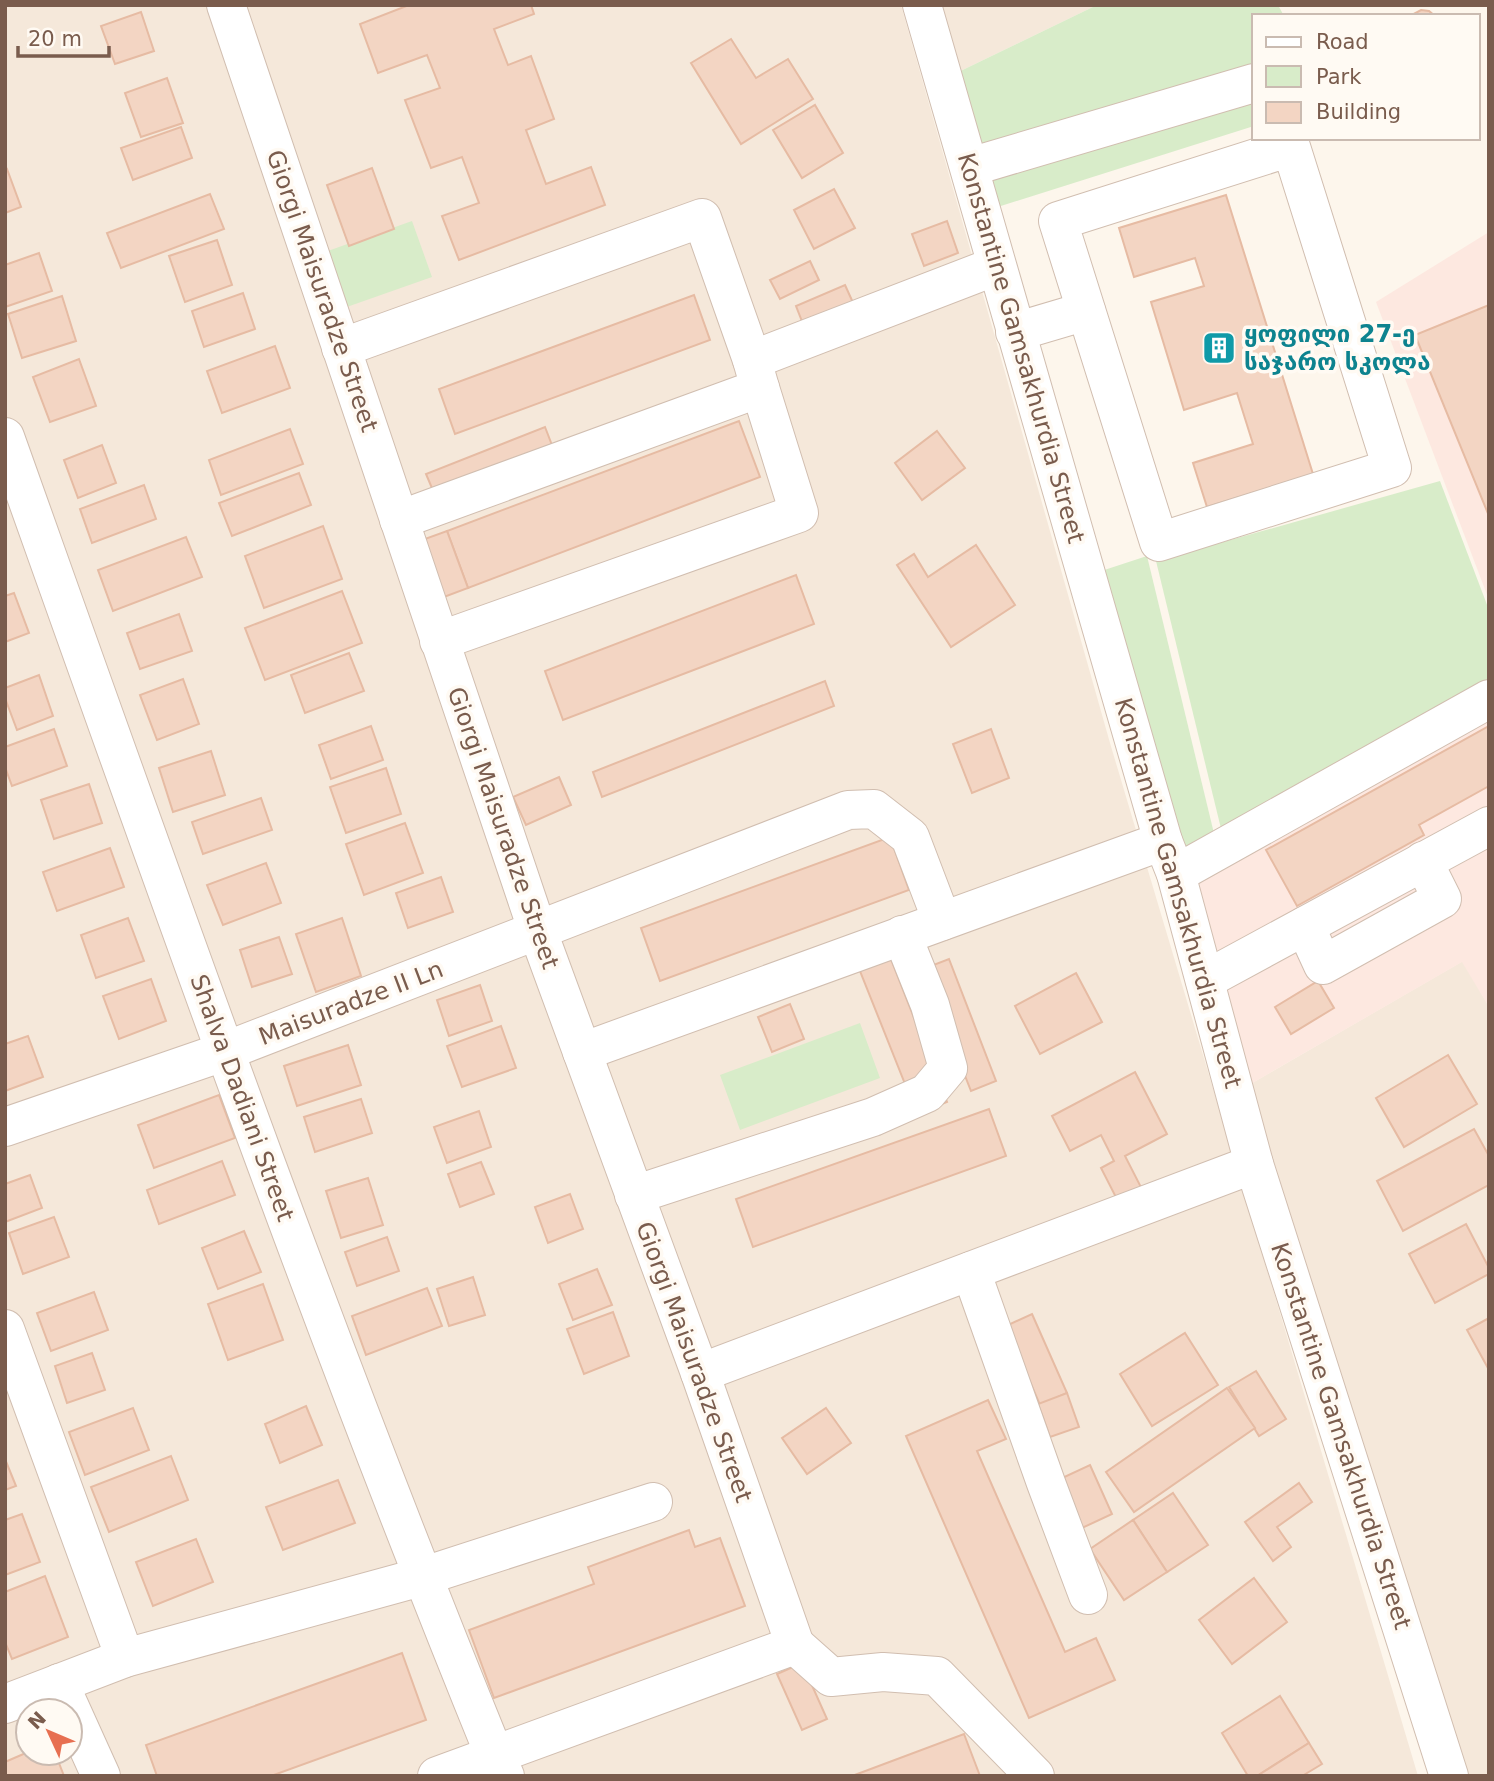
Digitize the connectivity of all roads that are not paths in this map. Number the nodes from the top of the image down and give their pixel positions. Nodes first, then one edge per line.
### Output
1 (226, 5) edge
2 (922, 5) edge
3 (1252, 84) edge
4 (970, 167) junction
5 (996, 266) junction
6 (1086, 311) junction
7 (1015, 332) junction
8 (341, 348) junction
9 (756, 374) junction
10 (5, 437) edge
11 (399, 520) junction
12 (439, 641) junction
13 (1489, 699) edge
14 (1489, 826) edge
15 (1169, 857) junction
16 (942, 921) junction
17 (538, 932) junction
18 (902, 935) junction
19 (1205, 980) junction
20 (223, 1052) junction
21 (582, 1052) junction
22 (5, 1127) edge
23 (1254, 1164) junction
24 (634, 1195) junction
25 (971, 1271) junction
26 (5, 1329) edge
27 (700, 1373) junction
28 (653, 1502) dead end
29 (421, 1577) junction
30 (1088, 1595) dead end
31 (794, 1645) junction
32 (125, 1658) junction
33 (60, 1683) junction
34 (5, 1704) edge
35 (499, 1765) edge
36 (101, 1776) edge
37 (437, 1776) edge
38 (1034, 1776) edge
39 (1449, 1776) edge

1 - 8 street, Giorgi Maisuradze Street
2 - 4 street, Konstantine Gamsakhurdia Street
3 - 4 street
4 - 5 street, Konstantine Gamsakhurdia Street
5 - 7 street, Konstantine Gamsakhurdia Street
5 - 9 street
6 - 6 street
6 - 7 street
7 - 15 street, Konstantine Gamsakhurdia Street
8 - 9 street
8 - 11 street, Giorgi Maisuradze Street
9 - 11 street
9 - 12 street
10 - 20 street, Shalva Dadiani Street
11 - 12 street, Giorgi Maisuradze Street
12 - 17 street, Giorgi Maisuradze Street
13 - 15 street
14 - 19 street
15 - 16 street
15 - 19 street, Konstantine Gamsakhurdia Street
16 - 17 street, Maisuradze II Ln
16 - 18 street
17 - 20 street, Maisuradze II Ln
17 - 21 street, Giorgi Maisuradze Street
18 - 21 street
18 - 24 street
19 - 23 street, Konstantine Gamsakhurdia Street
20 - 22 street, Maisuradze II Ln
20 - 29 street, Shalva Dadiani Street
21 - 24 street, Giorgi Maisuradze Street
23 - 25 street
23 - 39 street, Konstantine Gamsakhurdia Street
24 - 27 street, Giorgi Maisuradze Street
25 - 27 street
25 - 30 street
26 - 32 street
27 - 31 street, Giorgi Maisuradze Street
28 - 29 street
29 - 32 street
29 - 35 street, Shalva Dadiani Street
31 - 35 street
31 - 38 street
32 - 33 street
33 - 34 street
33 - 36 street
35 - 37 street

